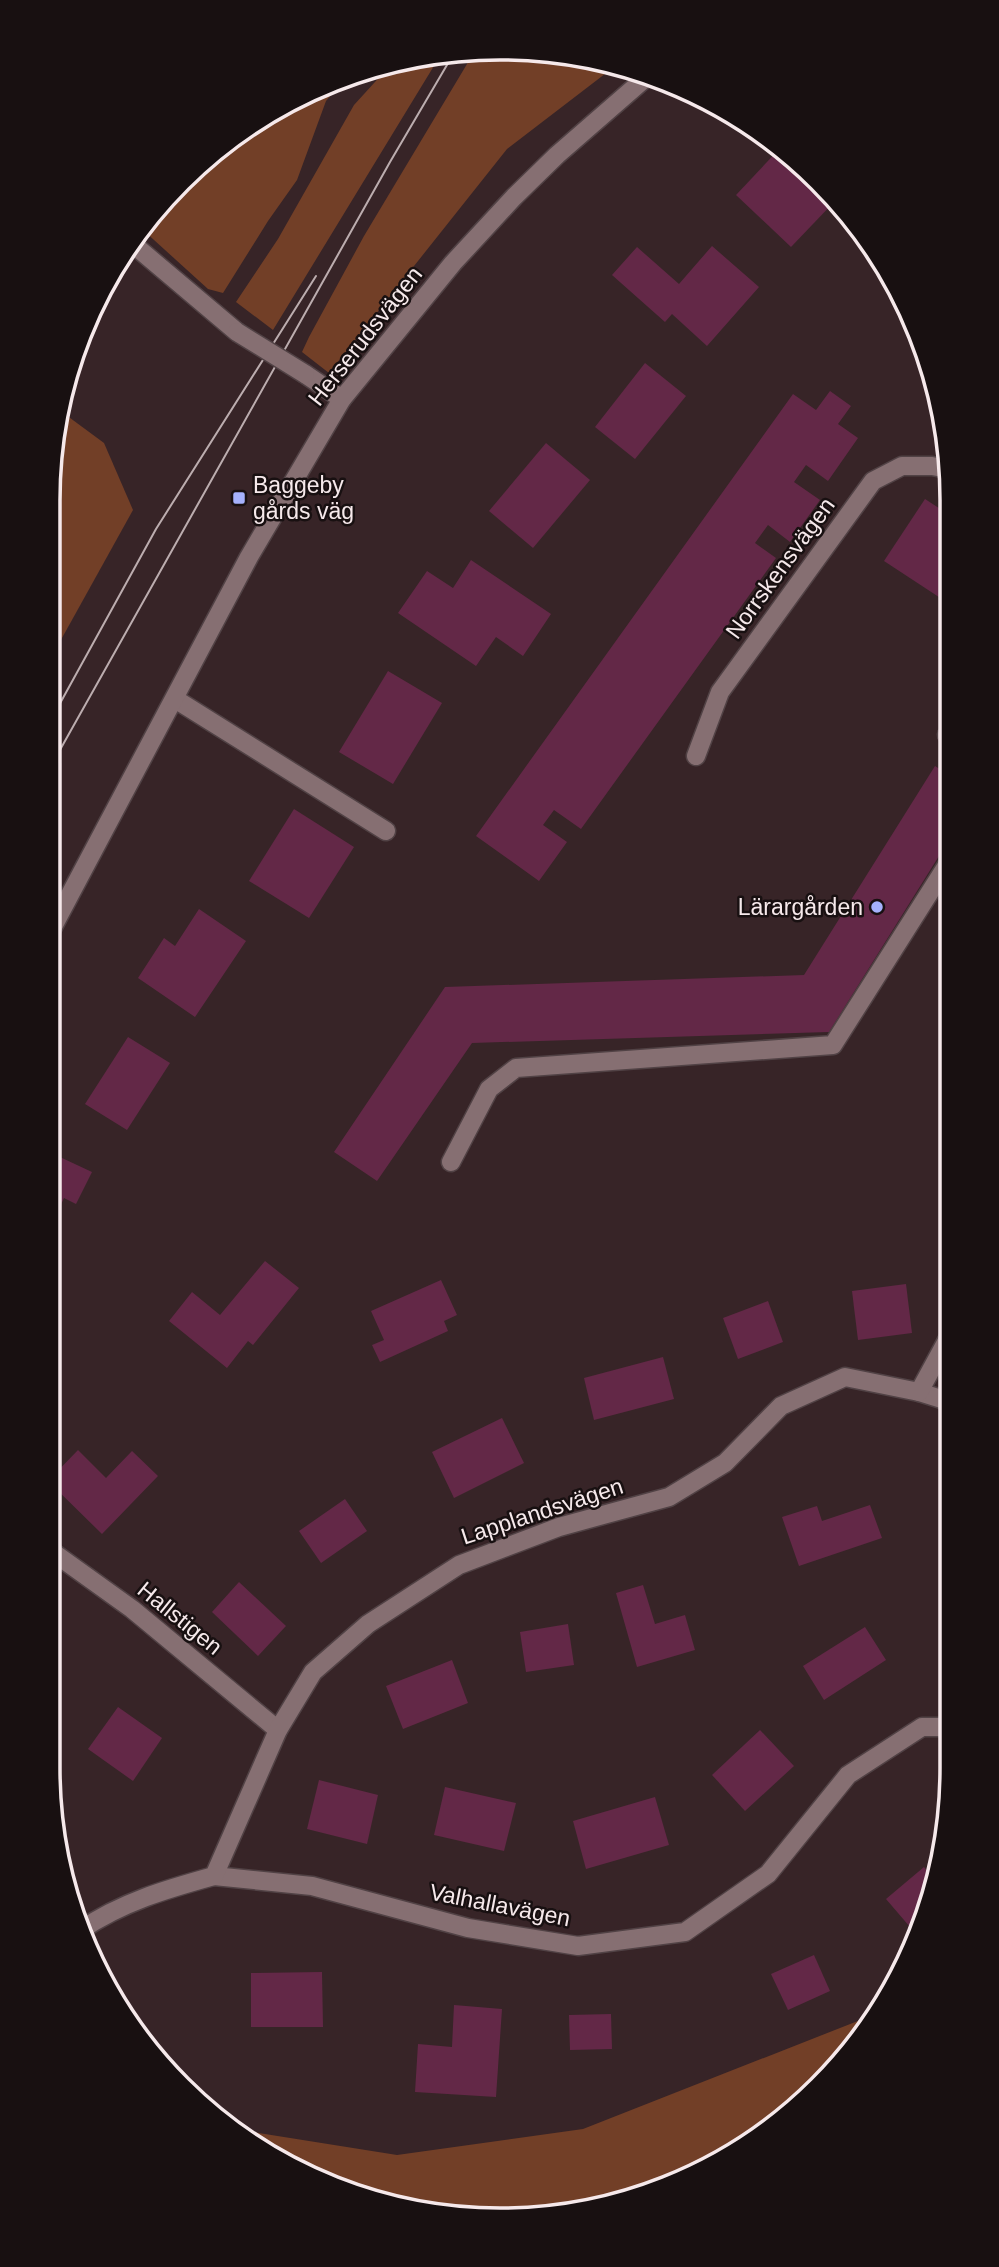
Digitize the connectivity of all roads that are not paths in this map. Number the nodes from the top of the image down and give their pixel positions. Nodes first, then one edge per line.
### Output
1 (640, 83) edge
2 (138, 249) edge
3 (342, 398) junction
4 (939, 467) edge
5 (175, 699) junction
6 (696, 756) dead end
7 (386, 831) dead end
8 (940, 876) edge
9 (59, 916) edge
10 (451, 1162) dead end
11 (940, 1353) edge
12 (919, 1392) junction
13 (940, 1399) edge
14 (59, 1557) edge
15 (940, 1727) edge
16 (278, 1730) junction
17 (214, 1876) junction
18 (89, 1925) edge

1 - 3 street, Herserudsvägen
2 - 3 street, bridge
3 - 5 street, Herserudsvägen
4 - 6 street, Norrskensvägen
5 - 7 street
5 - 9 street, Herserudsvägen
8 - 10 street
11 - 12 street
12 - 13 street, Lapplandsvägen
12 - 16 street, Lapplandsvägen
14 - 16 street, Hallstigen
15 - 17 street, Valhallavägen
16 - 17 street, Lapplandsvägen
17 - 18 street

